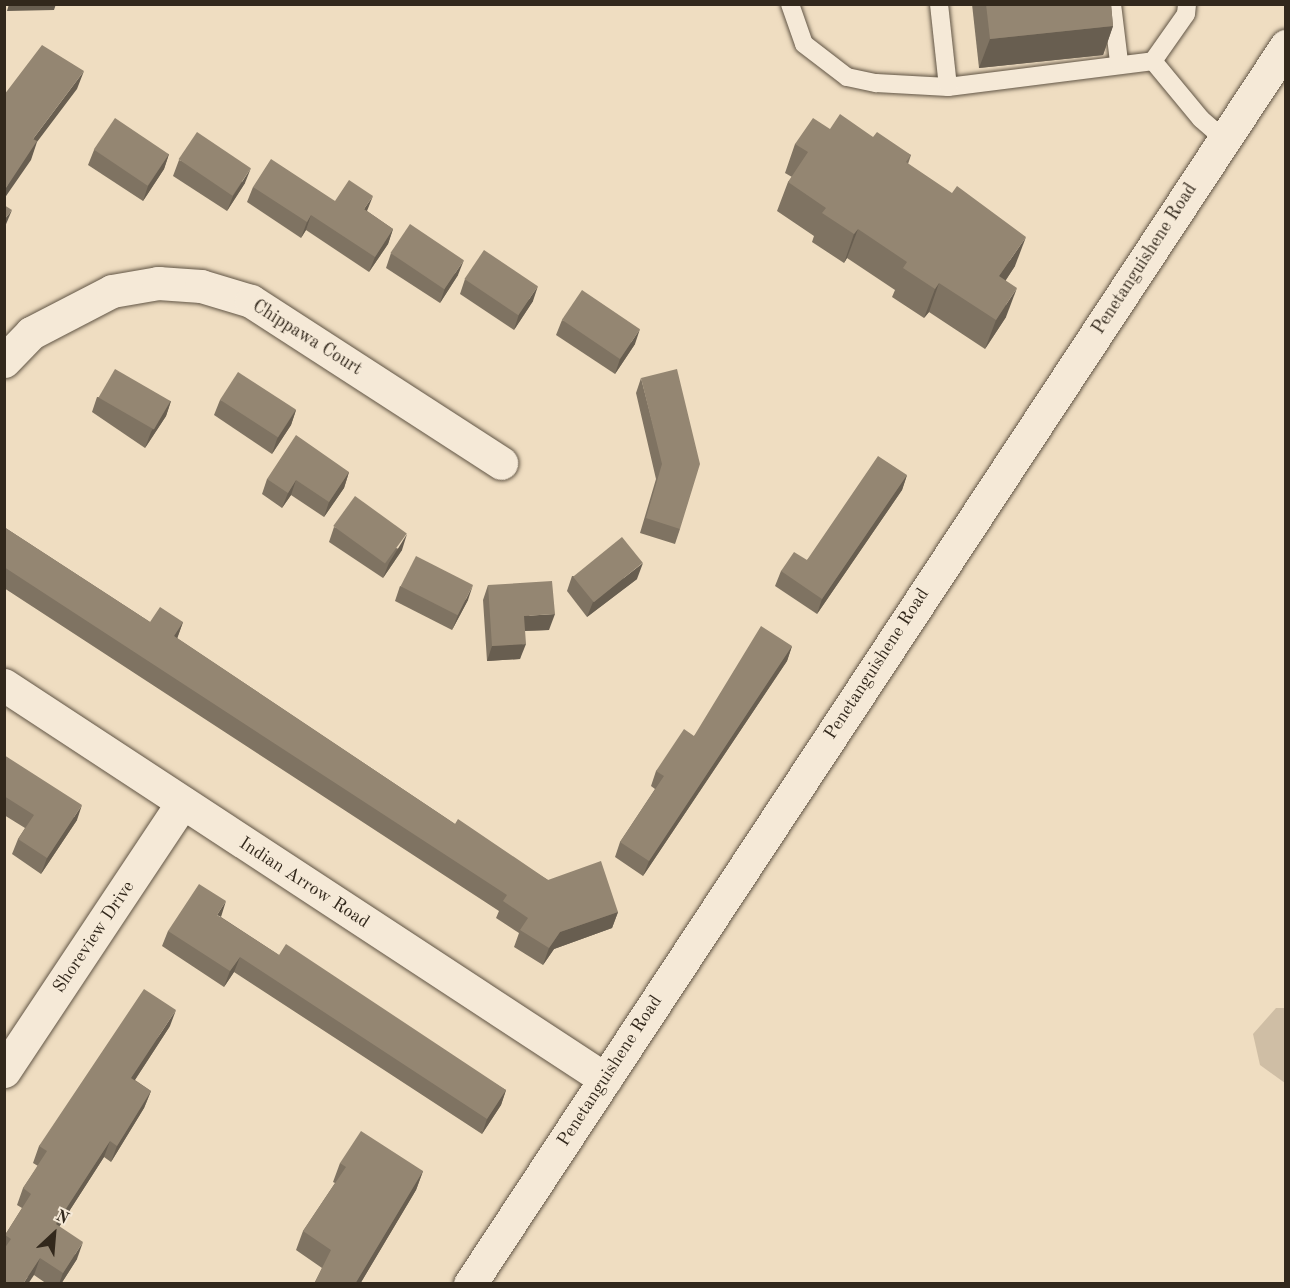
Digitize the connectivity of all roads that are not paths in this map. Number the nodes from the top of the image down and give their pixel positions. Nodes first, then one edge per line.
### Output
1 (790, 4) edge
2 (939, 4) edge
3 (1112, 4) edge
4 (1187, 4) edge
5 (1286, 46) edge
6 (1154, 61) junction
7 (1119, 62) junction
8 (948, 87) junction
9 (1224, 139) junction
10 (4, 361) edge
11 (501, 463) dead end
12 (4, 685) edge
13 (182, 803) junction
14 (4, 1071) edge
15 (605, 1079) junction
16 (470, 1284) edge

1 - 8 lane
2 - 8 lane
3 - 7 lane
4 - 6 lane
5 - 9 street, Penetanguishene Road
6 - 7 lane
6 - 9 lane
7 - 8 lane
9 - 15 street, Penetanguishene Road
10 - 11 street, Chippawa Court
12 - 13 street, Indian Arrow Road
13 - 14 street, Shoreview Drive
13 - 15 street, Indian Arrow Road
15 - 16 street, Penetanguishene Road

